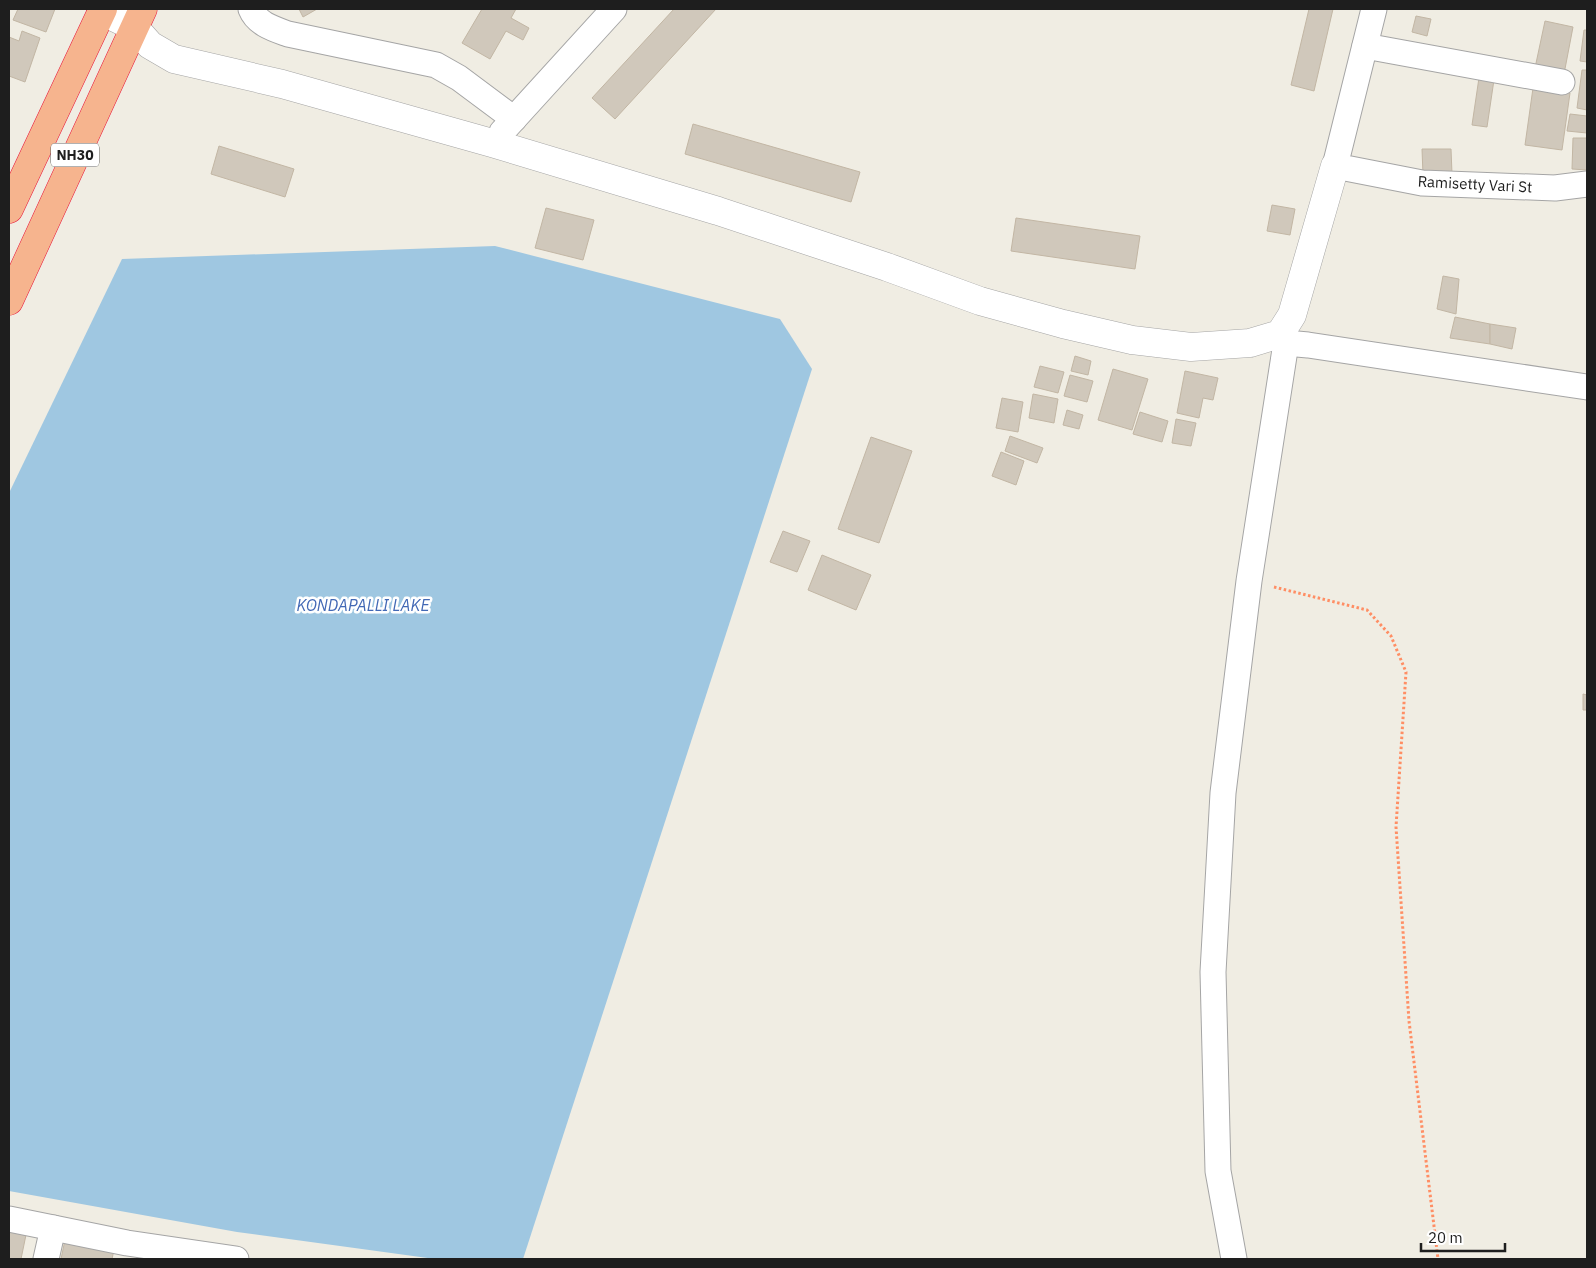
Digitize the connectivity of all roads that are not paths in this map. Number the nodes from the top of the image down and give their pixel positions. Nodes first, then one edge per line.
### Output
1 (251, 9) edge
2 (614, 9) edge
3 (1374, 9) edge
4 (100, 10) edge
5 (138, 18) edge
6 (1365, 46) junction
7 (1562, 82) dead end
8 (514, 120) junction
9 (492, 143) junction
10 (1335, 166) junction
11 (1587, 184) edge
12 (9, 209) edge
13 (9, 301) edge
14 (1283, 338) junction
15 (1587, 387) edge
16 (9, 1219) edge
17 (52, 1228) junction
18 (125, 1251) edge
19 (204, 1257) edge
20 (46, 1259) edge
21 (236, 1259) edge
22 (1234, 1259) edge

1 - 8 street
2 - 8 street
3 - 6 street
4 - 5 street
4 - 12 highway, NH30
5 - 9 street
5 - 13 highway, NH30
6 - 7 street
6 - 10 street
8 - 9 street
9 - 14 street
10 - 11 street, Ramisetty Vari St
10 - 14 street
14 - 15 street
14 - 22 street
16 - 17 street
17 - 18 street
17 - 20 street
18 - 19 street
19 - 21 street

